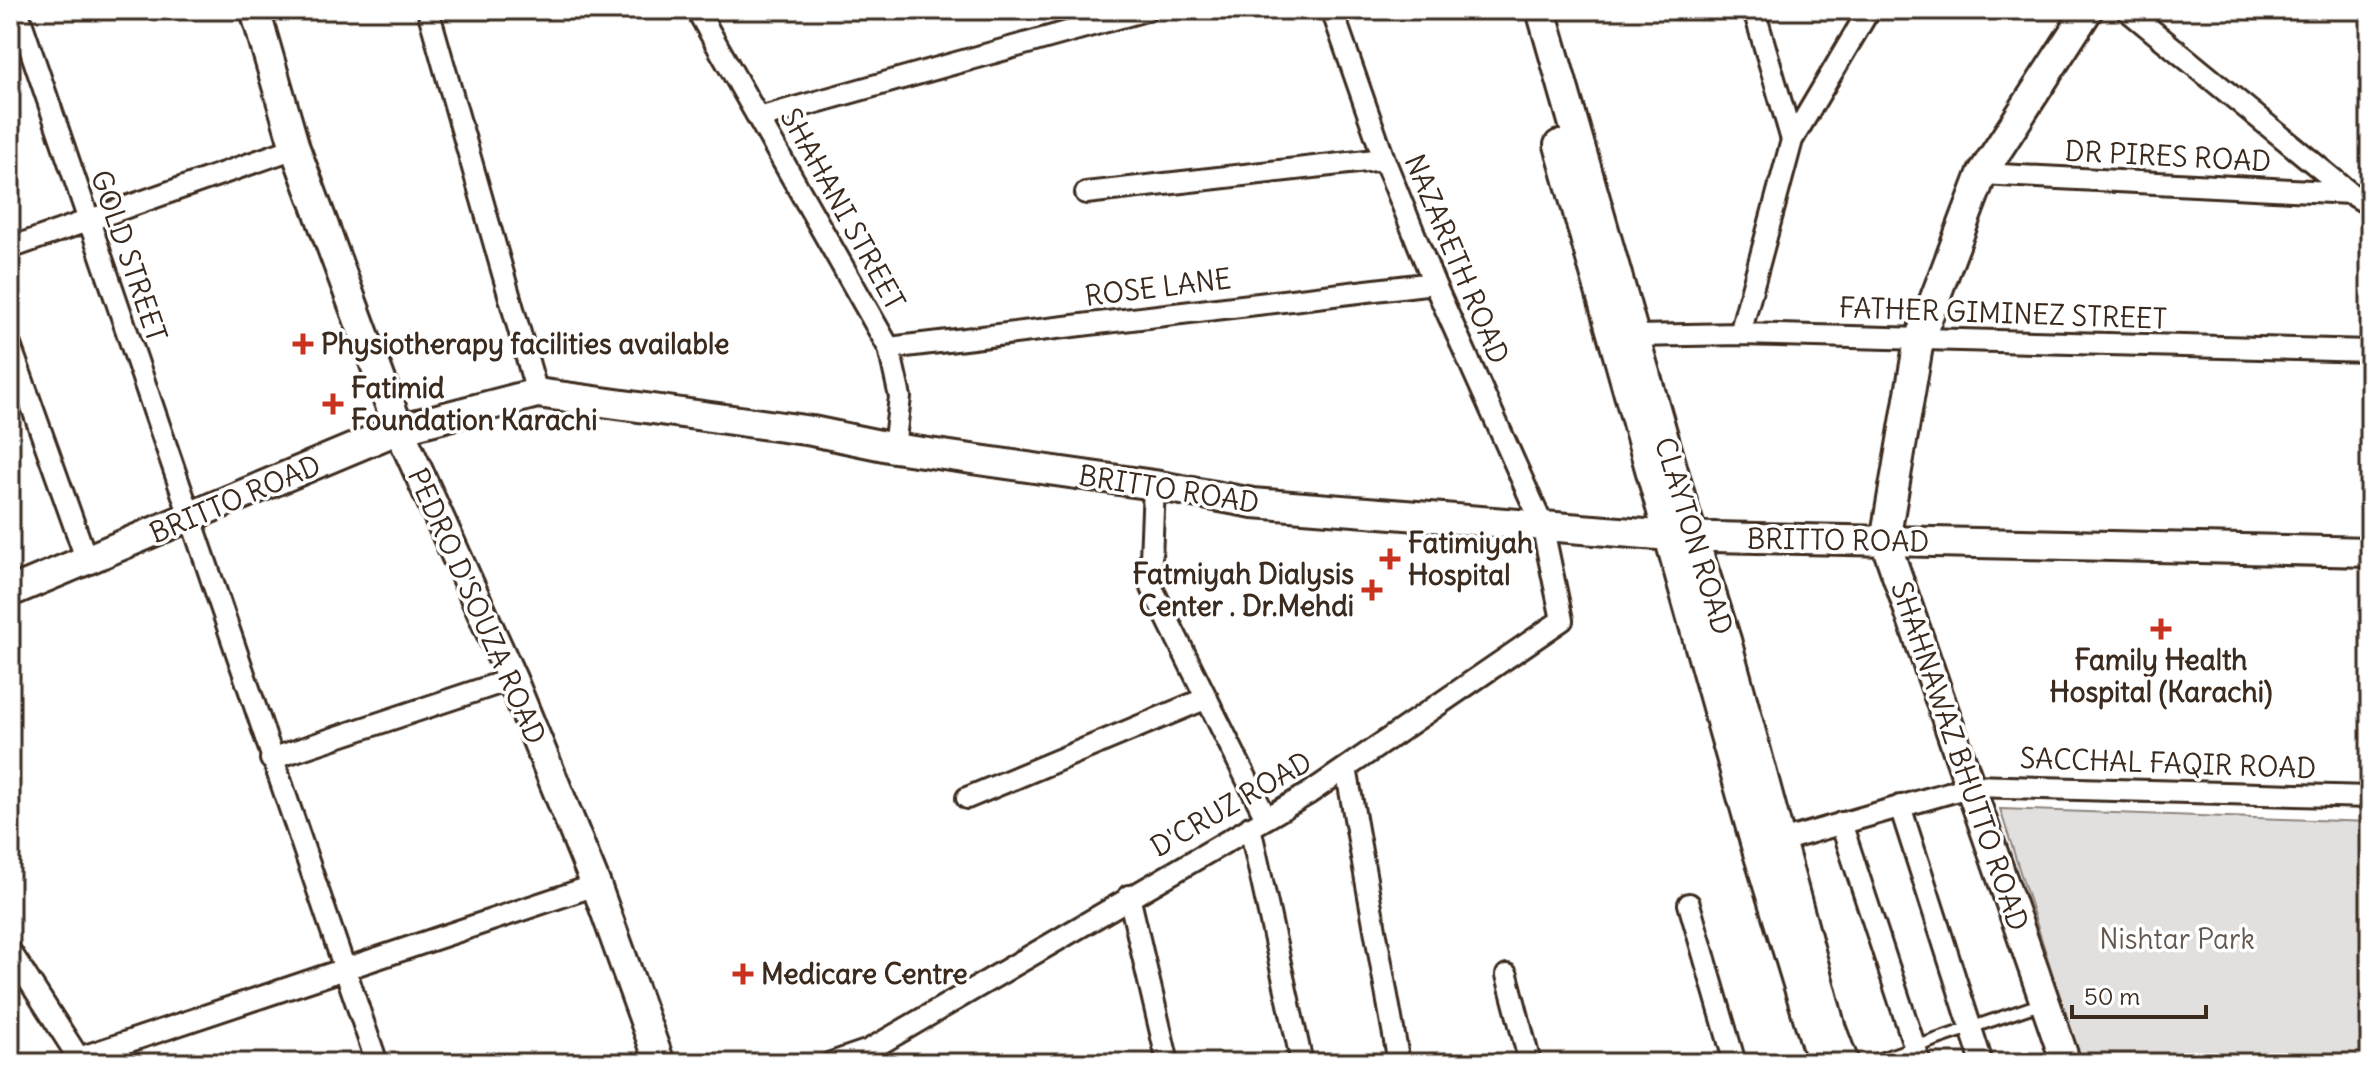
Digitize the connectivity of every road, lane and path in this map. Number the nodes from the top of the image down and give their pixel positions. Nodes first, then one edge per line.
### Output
1 (17, 10) edge
2 (255, 10) edge
3 (428, 10) edge
4 (697, 10) edge
5 (1146, 10) edge
6 (1332, 10) edge
7 (1522, 10) edge
8 (1541, 10) edge
9 (1754, 10) edge
10 (1869, 10) edge
11 (2088, 10) edge
12 (2127, 10) edge
13 (759, 118) junction
14 (1792, 140) junction
15 (295, 148) junction
16 (1384, 159) junction
17 (1982, 174) junction
18 (1086, 193) dead end
19 (2350, 193) junction
20 (2370, 205) edge
21 (86, 221) junction
22 (10, 248) edge
23 (1434, 283) junction
24 (1740, 334) junction
25 (1634, 336) junction
26 (1919, 340) junction
27 (10, 345) edge
28 (889, 348) junction
29 (2370, 351) edge
30 (537, 393) junction
31 (399, 429) junction
32 (894, 448) junction
33 (1154, 485) junction
34 (192, 518) junction
35 (1542, 524) junction
36 (1682, 536) junction
37 (1885, 541) junction
38 (2370, 552) edge
39 (87, 561) junction
40 (10, 592) edge
41 (512, 679) junction
42 (1207, 698) junction
43 (271, 759) junction
44 (1346, 768) junction
45 (1972, 786) junction
46 (2370, 797) edge
47 (967, 798) dead end
48 (1900, 806) junction
49 (1258, 822) junction
50 (1841, 823) junction
51 (1781, 841) junction
52 (596, 885) junction
53 (1129, 896) junction
54 (1689, 904) dead end
55 (10, 951) edge
56 (347, 966) junction
57 (1507, 975) dead end
58 (2045, 1003) junction
59 (1971, 1028) junction
60 (1917, 1055) edge
61 (873, 1056) edge
62 (80, 1060) edge
63 (377, 1063) edge
64 (660, 1063) edge
65 (831, 1063) edge
66 (1168, 1063) edge
67 (1302, 1063) edge
68 (1399, 1063) edge
69 (1530, 1063) edge
70 (1735, 1063) edge
71 (1822, 1063) edge
72 (1844, 1063) edge
73 (1868, 1063) edge
74 (1982, 1063) edge
75 (2066, 1063) edge

1 - 21 street, GOLD STREET
2 - 15 street, PEDRO D'SOUZA ROAD
3 - 30 street
4 - 13 street, SHAHANI STREET
5 - 13 street
6 - 16 street, NAZARETH ROAD
7 - 36 street, CLAYTON ROAD
8 - 25 street, CLAYTON ROAD
9 - 14 street
10 - 14 street
11 - 17 street, SHAHNAWAZ BHUTTO ROAD
12 - 19 street
13 - 28 street, SHAHANI STREET
14 - 24 street
15 - 21 street
15 - 31 street, PEDRO D'SOUZA ROAD
16 - 18 street
16 - 23 street, NAZARETH ROAD
17 - 19 street, DR PIRES ROAD
17 - 26 street, SHAHNAWAZ BHUTTO ROAD
19 - 20 street
21 - 22 street
21 - 34 street, GOLD STREET
23 - 28 street, ROSE LANE
23 - 35 street, NAZARETH ROAD
24 - 25 street, FATHER GIMINEZ STREET
24 - 26 street, FATHER GIMINEZ STREET
25 - 36 street, CLAYTON ROAD
26 - 29 street, FATHER GIMINEZ STREET
26 - 37 street, SHAHNAWAZ BHUTTO ROAD
27 - 39 street
28 - 32 street, SHAHANI STREET
30 - 31 street, BRITTO ROAD
30 - 32 street, BRITTO ROAD
31 - 34 street, BRITTO ROAD
31 - 41 street, PEDRO D'SOUZA ROAD
32 - 33 street, BRITTO ROAD
33 - 35 street, BRITTO ROAD
33 - 42 street
34 - 39 street, BRITTO ROAD
34 - 43 street, GOLD STREET
35 - 36 street, BRITTO ROAD
35 - 44 street, D'CRUZ ROAD
36 - 37 street, BRITTO ROAD
36 - 51 street, CLAYTON ROAD
36 - 71 street, CLAYTON ROAD
37 - 38 street, BRITTO ROAD
37 - 45 street, SHAHNAWAZ BHUTTO ROAD
39 - 40 street, BRITTO ROAD
41 - 43 street
41 - 52 street, PEDRO D'SOUZA ROAD
42 - 47 street
42 - 49 street
43 - 56 street, GOLD STREET
44 - 49 street, D'CRUZ ROAD
44 - 68 street
45 - 46 street, SACCHAL FAQIR ROAD
45 - 48 street, SACCHAL FAQIR ROAD
45 - 58 street, SHAHNAWAZ BHUTTO ROAD
48 - 50 street, SACCHAL FAQIR ROAD
48 - 59 street
49 - 53 street, D'CRUZ ROAD
49 - 67 street
50 - 51 street, SACCHAL FAQIR ROAD
50 - 60 street
51 - 72 street, CLAYTON ROAD
52 - 56 street
52 - 64 street, PEDRO D'SOUZA ROAD
53 - 61 street, D'CRUZ ROAD
53 - 66 street
54 - 70 street
55 - 62 street
56 - 62 street
56 - 63 street, GOLD STREET
57 - 69 street
58 - 59 lane
58 - 75 street, SHAHNAWAZ BHUTTO ROAD
59 - 60 lane
59 - 74 street
60 - 73 lane
61 - 65 street, D'CRUZ ROAD

